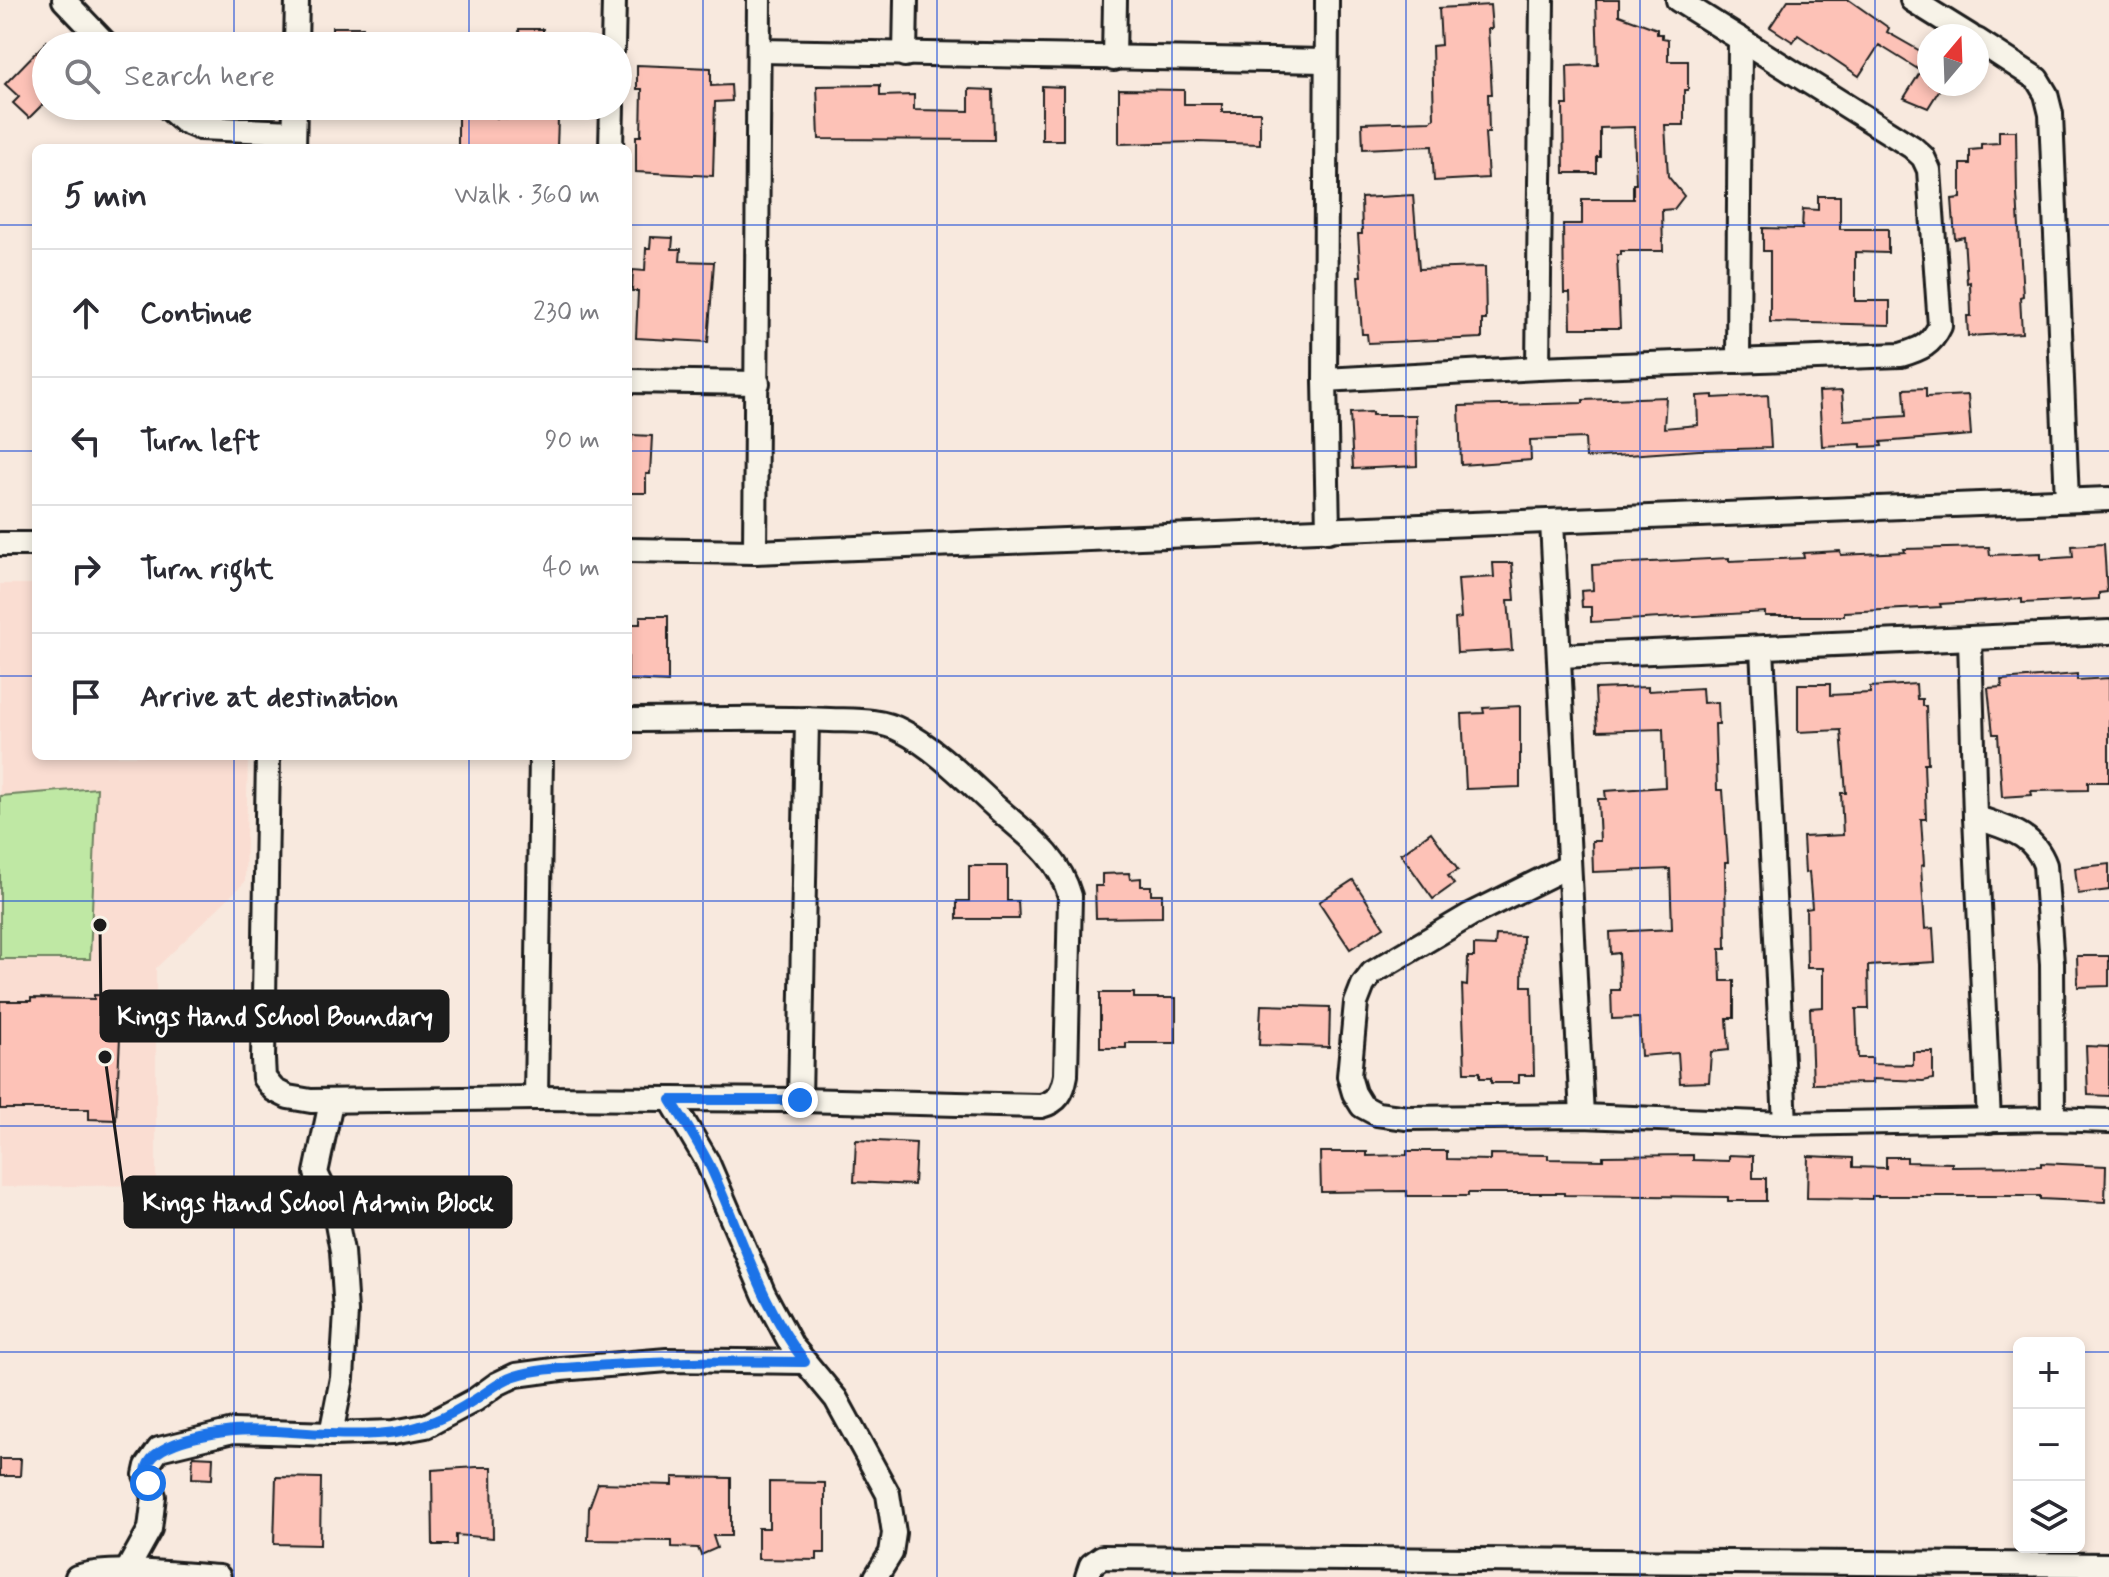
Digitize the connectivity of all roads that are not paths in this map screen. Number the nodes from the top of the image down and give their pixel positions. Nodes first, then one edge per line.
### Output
1 (64, 0) edge
2 (297, 0) edge
3 (614, 0) edge
4 (759, 0) edge
5 (906, 0) edge
6 (1115, 0) edge
7 (1327, 0) edge
8 (1542, 0) edge
9 (1678, 0) edge
10 (1912, 0) edge
11 (1951, 24) edge
12 (95, 32) edge
13 (296, 32) edge
14 (613, 32) edge
15 (1740, 39) junction
16 (1989, 48) edge
17 (759, 51) junction
18 (905, 55) junction
19 (1114, 59) junction
20 (1325, 61) junction
21 (182, 120) edge
22 (295, 120) edge
23 (612, 120) edge
24 (294, 140) edge
25 (611, 144) edge
26 (1738, 361) junction
27 (1538, 368) junction
28 (1325, 380) junction
29 (632, 381) edge
30 (758, 383) junction
31 (2109, 499) edge
32 (2067, 500) junction
33 (1552, 522) junction
34 (1328, 531) junction
35 (0, 544) edge
36 (32, 544) edge
37 (632, 550) edge
38 (755, 552) junction
39 (2109, 632) edge
40 (1970, 639) junction
41 (1762, 648) junction
42 (1560, 656) junction
43 (807, 719) junction
44 (632, 720) edge
45 (268, 760) edge
46 (541, 760) edge
47 (1975, 817) junction
48 (1569, 866) junction
49 (536, 1098) junction
50 (671, 1100) junction
51 (800, 1100) junction
52 (331, 1102) junction
53 (1582, 1116) junction
54 (2053, 1119) junction
55 (1989, 1121) junction
56 (2109, 1121) edge
57 (1785, 1124) junction
58 (805, 1362) junction
59 (331, 1434) junction
60 (2109, 1565) edge
61 (126, 1572) junction
62 (77, 1577) edge
63 (219, 1577) edge
64 (876, 1577) edge
65 (1087, 1577) edge

1 - 12 street
2 - 13 street
3 - 14 street
4 - 17 street
5 - 18 street
6 - 19 street
7 - 20 street
8 - 27 street
9 - 15 street
10 - 11 street
15 - 26 street
15 - 26 street
16 - 32 street
17 - 18 street
17 - 30 street
18 - 19 street
19 - 20 street
20 - 28 street
21 - 24 street
22 - 24 street
23 - 25 street
26 - 27 street
27 - 28 street
28 - 34 street
29 - 30 street
30 - 38 street
31 - 32 street
32 - 33 street
33 - 34 street
33 - 42 street
34 - 38 street
35 - 36 street
37 - 38 street
39 - 40 street
40 - 41 street
40 - 47 street
41 - 42 street
41 - 57 street
42 - 48 street
43 - 44 street
43 - 51 street
43 - 51 street
45 - 52 street
46 - 49 street
47 - 54 street
47 - 55 street
48 - 53 street
48 - 53 street
49 - 50 street
49 - 52 street
50 - 51 street
50 - 58 street
52 - 59 street
53 - 57 street
54 - 55 street
54 - 56 street
55 - 57 street
58 - 59 street
58 - 64 street
59 - 61 street
60 - 65 street
61 - 62 street
61 - 63 street

